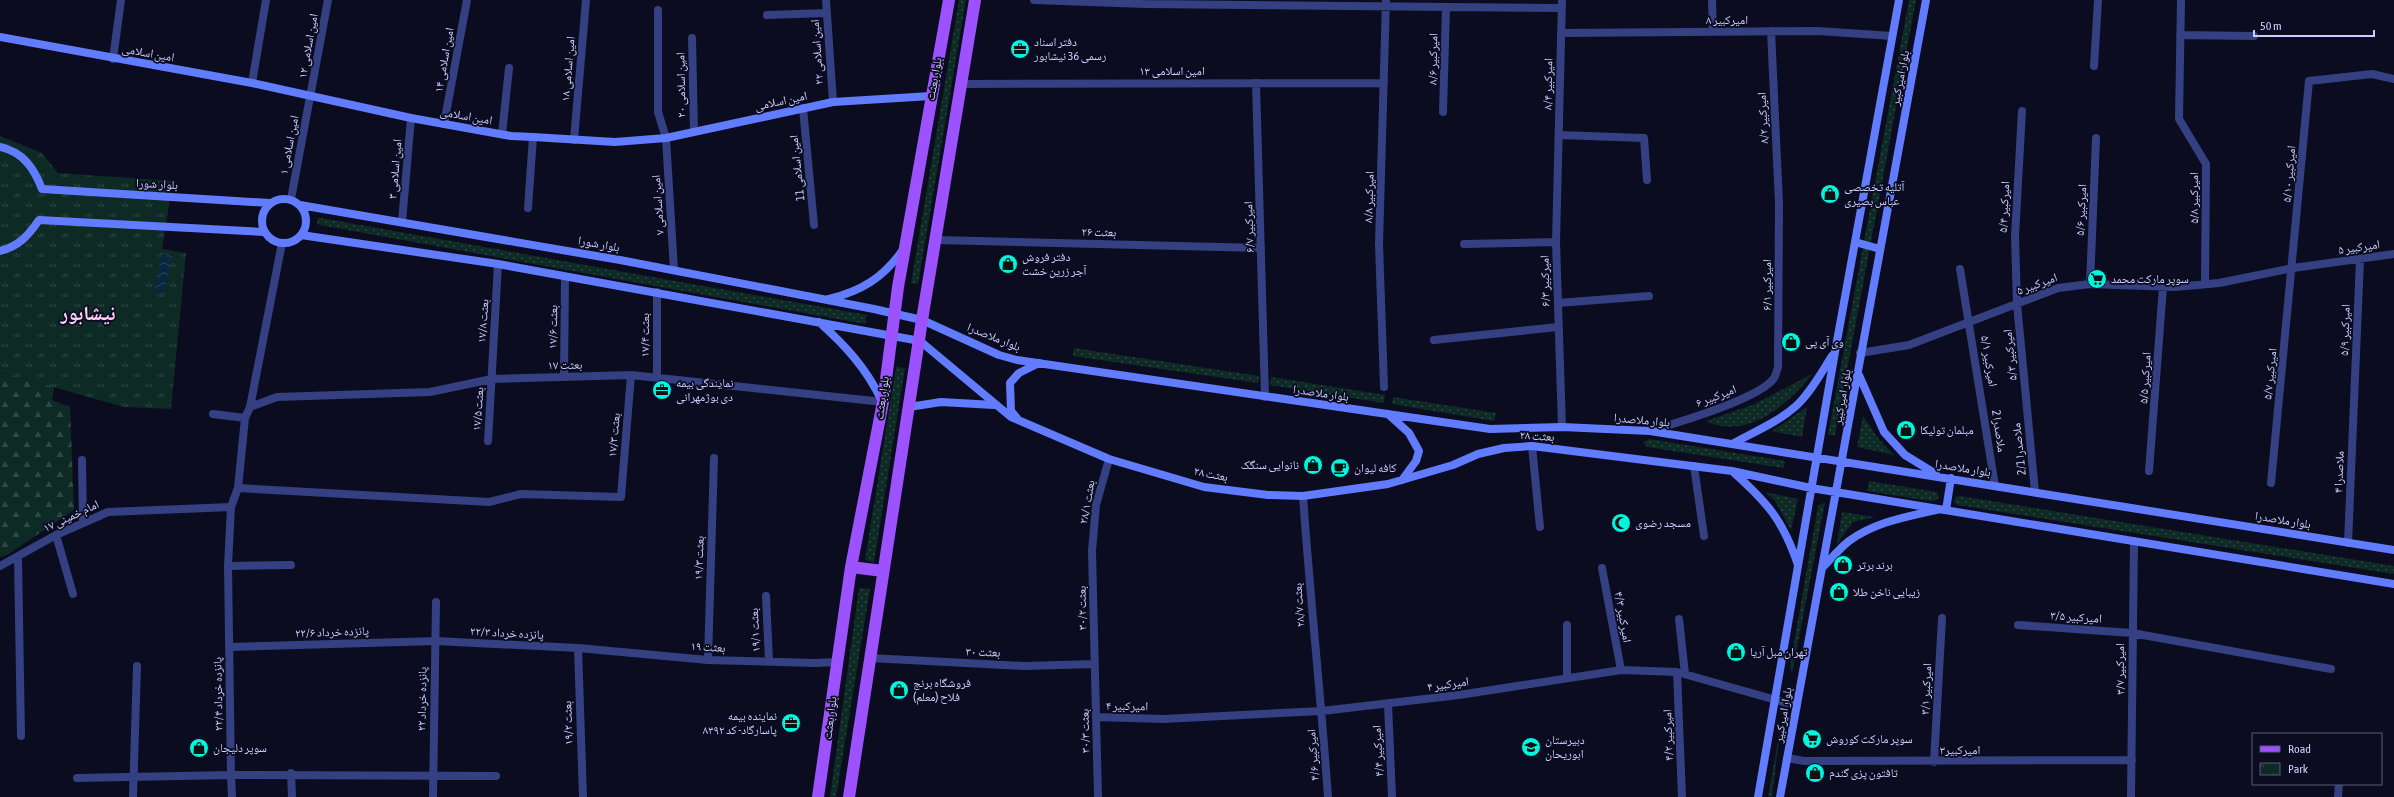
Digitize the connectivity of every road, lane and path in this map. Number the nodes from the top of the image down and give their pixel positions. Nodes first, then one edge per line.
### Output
1 (121, 0) edge
2 (266, 0) edge
3 (328, 0) edge
4 (467, 0) edge
5 (586, 0) edge
6 (826, 0) edge
7 (949, 0) edge
8 (975, 0) edge
9 (1034, 0) edge
10 (1712, 0) edge
11 (1899, 0) edge
12 (1926, 0) edge
13 (2098, 0) edge
14 (2181, 0) edge
15 (1145, 2) edge
16 (1262, 3) edge
17 (1386, 3) edge
18 (1562, 4) edge
19 (1446, 7) junction
20 (658, 10) dead end
21 (827, 13) junction
22 (767, 15) dead end
23 (1771, 31) junction
24 (1713, 32) junction
25 (1562, 33) junction
26 (2180, 35) junction
27 (1892, 36) junction
28 (2254, 36) dead end
29 (0, 37) edge
30 (692, 38) dead end
31 (113, 59) junction
32 (2094, 66) dead end
33 (509, 68) dead end
34 (2394, 79) edge
35 (252, 83) junction
36 (1256, 83) junction
37 (1384, 83) junction
38 (960, 84) junction
39 (311, 96) junction
40 (931, 96) junction
41 (833, 102) junction
42 (803, 108) junction
43 (2022, 111) dead end
44 (1443, 112) dead end
45 (411, 118) junction
46 (444, 124) junction
47 (694, 132) junction
48 (502, 134) junction
49 (1559, 135) junction
50 (533, 137) junction
51 (666, 138) junction
52 (2096, 138) dead end
53 (574, 140) junction
54 (0, 147) edge
55 (1647, 180) dead end
56 (291, 199) junction
57 (270, 203) junction
58 (1779, 203) joint
59 (300, 205) junction
60 (528, 208) dead end
61 (402, 222) junction
62 (814, 225) dead end
63 (264, 232) junction
64 (301, 235) junction
65 (936, 240) junction
66 (1556, 242) junction
67 (1855, 242) junction
68 (282, 243) junction
69 (1464, 244) dead end
70 (905, 247) junction
71 (1261, 248) junction
72 (1880, 249) junction
73 (0, 251) edge
74 (2394, 254) edge
75 (2360, 258) junction
76 (498, 264) junction
77 (2293, 268) junction
78 (1960, 269) dead end
79 (674, 270) junction
80 (565, 277) junction
81 (2090, 284) junction
82 (2205, 284) junction
83 (2164, 287) junction
84 (657, 292) junction
85 (1649, 296) dead end
86 (828, 299) junction
87 (1558, 303) junction
88 (2017, 304) junction
89 (893, 314) junction
90 (922, 320) junction
91 (818, 322) junction
92 (1970, 322) junction
93 (1558, 327) junction
94 (890, 335) junction
95 (1434, 340) dead end
96 (920, 341) junction
97 (1835, 352) junction
98 (1860, 353) junction
99 (1039, 363) junction
100 (1778, 367) joint
101 (1859, 373) junction
102 (631, 375) junction
103 (564, 377) junction
104 (492, 378) junction
105 (657, 378) junction
106 (1384, 387) dead end
107 (1265, 397) junction
108 (883, 402) junction
109 (2354, 402) joint
110 (2027, 403) joint
111 (1983, 404) joint
112 (994, 405) junction
113 (250, 407) junction
114 (909, 407) junction
115 (213, 414) dead end
116 (1387, 414) junction
117 (245, 418) junction
118 (1019, 421) junction
119 (1562, 427) junction
120 (1650, 431) junction
121 (488, 441) dead end
122 (1734, 443) junction
123 (1532, 446) junction
124 (1817, 457) junction
125 (714, 458) dead end
126 (1109, 458) junction
127 (82, 460) dead end
128 (1842, 461) junction
129 (1694, 466) junction
130 (1732, 471) junction
131 (2150, 471) dead end
132 (1940, 477) junction
133 (1951, 478) junction
134 (1402, 480) junction
135 (2271, 483) dead end
136 (1995, 486) junction
137 (238, 488) junction
138 (1812, 488) junction
139 (1837, 492) junction
140 (2035, 492) junction
141 (1303, 496) junction
142 (231, 507) junction
143 (1944, 510) junction
144 (83, 523) junction
145 (1540, 527) dead end
146 (56, 535) junction
147 (1704, 536) dead end
148 (2134, 541) junction
149 (2348, 543) junction
150 (2394, 550) edge
151 (1092, 551) joint
152 (18, 557) junction
153 (291, 565) dead end
154 (0, 566) edge
155 (228, 566) junction
156 (1798, 566) junction
157 (851, 567) junction
158 (1602, 568) dead end
159 (1823, 568) junction
160 (883, 571) junction
161 (2394, 584) edge
162 (73, 594) dead end
163 (766, 596) dead end
164 (436, 602) dead end
165 (1942, 618) dead end
166 (1679, 619) dead end
167 (1568, 625) dead end
168 (2018, 625) dead end
169 (2132, 633) junction
170 (436, 641) junction
171 (229, 647) junction
172 (578, 648) junction
173 (870, 658) junction
174 (708, 660) junction
175 (769, 662) junction
176 (837, 662) junction
177 (1095, 664) junction
178 (138, 666) dead end
179 (2331, 669) dead end
180 (1621, 670) junction
181 (1681, 673) junction
182 (1567, 678) junction
183 (1776, 701) junction
184 (1388, 704) junction
185 (1797, 706) junction
186 (1322, 711) junction
187 (1096, 717) junction
188 (21, 736) dead end
189 (1787, 758) junction
190 (2132, 760) junction
191 (1934, 762) junction
192 (291, 773) junction
193 (231, 775) junction
194 (432, 775) junction
195 (496, 776) dead end
196 (76, 778) dead end
197 (132, 778) junction
198 (2339, 785) edge
199 (132, 797) edge
200 (232, 797) edge
201 (292, 797) edge
202 (432, 797) edge
203 (582, 797) edge
204 (818, 797) edge
205 (849, 797) edge
206 (1098, 797) edge
207 (1328, 797) edge
208 (1392, 797) edge
209 (1682, 797) edge
210 (1758, 797) edge
211 (1780, 797) edge
212 (2132, 797) edge
213 (2338, 797) edge

1 - 31 street
2 - 35 street
3 - 39 street, امین اسلامی ۱۲
4 - 46 street, امین اسلامی ۱۴
5 - 53 street, امین اسلامی ۱۸
6 - 21 street, امین اسلامی ۲۲
7 - 40 main road, بلوار بعثت
8 - 38 main road
9 - 15 street
10 - 24 street
11 - 27 main road, بلوار امیرکبیر
12 - 72 main road, بلوار امیرکبیر
13 - 32 street
14 - 26 street, امیرکبیر ۵/۸
15 - 16 street
16 - 17 street
17 - 19 street
17 - 37 street, امیرکبیر ۸/۸
18 - 19 street
18 - 25 street, امیرکبیر ۸/۴
19 - 44 street, امیرکبیر ۸/۶
20 - 51 street
21 - 22 street
21 - 41 street, امین اسلامی ۲۲
23 - 24 street, امیرکبیر ۸
23 - 27 street, امیرکبیر ۸
23 - 58 street, امیرکبیر ۸/۲
24 - 25 street, امیرکبیر ۸
25 - 49 street, امیرکبیر ۸/۴
26 - 28 street
26 - 82 street, امیرکبیر ۵/۸
27 - 67 main road, بلوار امیرکبیر
29 - 31 main road, امین اسلامی
30 - 47 street, امین اسلامی ۲۰
31 - 35 main road, امین اسلامی
33 - 48 street
34 - 77 street, امیرکبیر ۵/۱۰
35 - 39 main road, امین اسلامی
36 - 37 street, امین اسلامی ۱۳
36 - 38 street, امین اسلامی ۱۳
36 - 71 street, امیرکبیر ۶/۷
37 - 106 street, امیرکبیر ۸/۸
38 - 65 main road
39 - 45 main road, امین اسلامی
39 - 56 street, امین اسلامی ۱
40 - 41 main road, امین اسلامی
40 - 70 main road, بلوار بعثت
41 - 42 main road, امین اسلامی
42 - 47 main road, امین اسلامی
42 - 62 street, امین اسلامی 11
43 - 88 street, امیرکبیر ۵/۴
45 - 46 main road, امین اسلامی
45 - 61 street, امین اسلامی ۳
46 - 48 main road, امین اسلامی
47 - 51 main road, امین اسلامی
48 - 50 main road, امین اسلامی
49 - 55 street
49 - 66 street, امیرکبیر ۶/۳
50 - 53 main road, امین اسلامی
50 - 60 street
51 - 53 main road, امین اسلامی
51 - 79 street, امین اسلامی ۷
52 - 81 street, امیرکبیر ۵/۶
54 - 57 main road, بلوار شورا
56 - 57 main road
56 - 59 main road
57 - 63 main road
58 - 100 street, امیرکبیر ۶/۱
59 - 61 main road, بلوار شورا
59 - 64 main road
61 - 79 main road, بلوار شورا
63 - 68 main road
63 - 73 main road
64 - 68 main road
64 - 76 main road
65 - 71 street, بعثت ۲۶
65 - 90 main road
66 - 69 street
66 - 87 street, امیرکبیر ۶/۳
67 - 72 main road
67 - 97 main road, بلوار امیرکبیر
68 - 113 street, پانزده خرداد ۲۲/۴
70 - 86 main road
70 - 89 main road, بلوار بعثت
71 - 107 street, امیرکبیر ۶/۷
72 - 98 main road, بلوار امیرکبیر
74 - 75 street, امیرکبیر ۵
75 - 77 street, امیرکبیر ۵
75 - 109 street, امیرکبیر ۵/۹
76 - 80 main road
76 - 104 street, بعثت ۱۷/۸
77 - 82 street, امیرکبیر ۵
77 - 135 street, امیرکبیر ۵/۷
78 - 92 street, امیرکبیر ۵/۱
79 - 86 main road, بلوار شورا
80 - 84 main road
80 - 103 street, بعثت ۱۷/۶
81 - 83 street, امیرکبیر ۵
81 - 88 street, امیرکبیر ۵
82 - 83 street, امیرکبیر ۵
83 - 131 street, امیرکبیر ۵/۵
84 - 91 main road
84 - 105 street, بعثت ۱۷/۴
85 - 87 street
86 - 89 main road, بلوار شورا
87 - 93 street, امیرکبیر ۶/۳
88 - 92 street, امیرکبیر ۵
88 - 110 street, امیرکبیر ۵/۳
89 - 90 main road, بلوار ملاصدرا
89 - 94 main road, بلوار بعثت
90 - 96 main road
90 - 99 main road, بلوار ملاصدرا
91 - 94 main road
91 - 108 main road
92 - 98 street, امیرکبیر ۵
92 - 111 street, امیرکبیر ۵/۱
93 - 95 street
93 - 119 street, امیرکبیر ۶/۳
94 - 96 main road, بعثت ۲۸
94 - 108 main road, بلوار بعثت
96 - 112 main road, بعثت ۲۸
96 - 114 main road
97 - 122 main road
97 - 124 main road, بلوار امیرکبیر
98 - 101 main road, بلوار امیرکبیر
99 - 107 main road, بلوار ملاصدرا
99 - 118 main road
100 - 120 street, امیرکبیر ۶
101 - 128 main road, بلوار امیرکبیر
101 - 132 main road
102 - 103 street, بعثت ۱۷
102 - 105 street, بعثت ۱۷
102 - 137 street, بعثت ۱۷/۳
103 - 104 street, بعثت ۱۷
104 - 113 street, بعثت ۱۷
104 - 121 street, بعثت ۱۷/۵
105 - 108 street, بعثت ۱۷
107 - 116 main road, بلوار ملاصدرا
108 - 157 main road, بلوار بعثت
109 - 149 street, ملاصدرا ۴
110 - 140 street, ملاصدرا 2/1
111 - 136 street, ملاصدرا 2
112 - 114 main road
112 - 118 main road, بعثت ۲۸
113 - 117 street, پانزده خرداد ۲۲/۴
114 - 160 main road
115 - 117 street
116 - 119 main road, بلوار ملاصدرا
116 - 134 main road
117 - 137 street, پانزده خرداد ۲۲/۴
118 - 126 main road, بعثت ۲۸
119 - 120 main road, بلوار ملاصدرا
120 - 122 main road, بلوار ملاصدرا
122 - 124 main road, بلوار ملاصدرا
123 - 129 main road, بعثت ۲۸
123 - 134 main road, بعثت ۲۸
123 - 145 street
124 - 128 main road, بلوار ملاصدرا
124 - 138 main road, بلوار امیرکبیر
125 - 174 street, بعثت ۱۹/۳
126 - 141 main road, بعثت ۲۸
126 - 151 street, بعثت ۲۸/۱
127 - 144 street
128 - 132 main road, بلوار ملاصدرا
128 - 139 main road, بلوار امیرکبیر
129 - 130 main road
129 - 147 street
130 - 138 main road
130 - 156 main road
132 - 133 main road, بلوار ملاصدرا
133 - 136 main road, بلوار ملاصدرا
133 - 143 main road
134 - 141 main road, بعثت ۲۸
136 - 140 main road, بلوار ملاصدرا
137 - 142 street, پانزده خرداد ۲۲/۴
138 - 139 main road
138 - 156 main road, بلوار امیرکبیر
139 - 143 main road
139 - 159 main road, بلوار امیرکبیر
140 - 149 main road, بلوار ملاصدرا
141 - 186 street, بعثت ۲۸/۷
142 - 144 street, امام خمینی ۱۷
142 - 155 street, پانزده خرداد ۲۲/۴
143 - 148 main road
143 - 159 main road
144 - 146 street, امام خمینی ۱۷
146 - 152 street, امام خمینی ۱۷
146 - 162 street
148 - 161 main road
148 - 169 street, امیرکبیر ۳/۷
149 - 150 main road, بلوار ملاصدرا
151 - 177 street, بعثت ۳۰/۲
152 - 154 street, امام خمینی ۱۷
152 - 188 street
153 - 155 street
155 - 171 street, پانزده خرداد ۲۲/۴
156 - 183 main road, بلوار امیرکبیر
157 - 160 main road
157 - 176 main road, بلوار بعثت
158 - 180 street, امیرکبیر ۴/۳
159 - 185 main road, بلوار امیرکبیر
160 - 173 main road
163 - 175 street, بعثت ۱۹/۱
164 - 170 street, پانزده خرداد ۲۲
165 - 191 street, امیرکبیر ۳/۱
166 - 181 street, امیرکبیر ۴/۲
167 - 182 street
168 - 169 street, امیرکبیر ۳/۵
169 - 179 street, امیرکبیر ۳/۵
169 - 190 street, امیرکبیر ۳/۷
170 - 171 street, پانزده خرداد ۲۲/۶
170 - 172 street, پانزده خرداد ۲۲/۳
170 - 194 street, پانزده خرداد ۲۲
171 - 193 street, پانزده خرداد ۲۲/۴
172 - 174 street, بعثت ۱۹
172 - 203 street, بعثت ۱۹/۲
173 - 177 street, بعثت ۳۰
173 - 205 main road
174 - 175 street, بعثت ۱۹
175 - 176 street, بعثت ۱۹
176 - 204 main road, بلوار بعثت
177 - 187 street, بعثت ۳۰/۳
178 - 197 street
180 - 181 street, امیرکبیر ۴
180 - 182 street, امیرکبیر ۴
181 - 183 street, امیرکبیر ۴
181 - 209 street, امیرکبیر ۴/۲
182 - 184 street, امیرکبیر ۴
183 - 185 street, امیرکبیر ۴
183 - 210 main road, بلوار امیرکبیر
184 - 186 street, امیرکبیر ۴
184 - 208 street, امیرکبیر ۴/۴
185 - 189 main road, بلوار امیرکبیر
186 - 187 street, امیرکبیر ۴
186 - 207 street, امیرکبیر ۴/۶
187 - 206 street, بعثت ۳۰/۳
189 - 191 street, امیرکبیر۳
189 - 211 main road, بلوار امیرکبیر
190 - 191 street, امیرکبیر۳
190 - 212 street, امیرکبیر ۳/۷
192 - 193 street
192 - 194 street
192 - 201 street
193 - 197 street
193 - 200 street, پانزده خرداد ۲۲/۴
194 - 195 street
194 - 202 street, پانزده خرداد ۲۲
196 - 197 street
197 - 199 street
198 - 213 street

